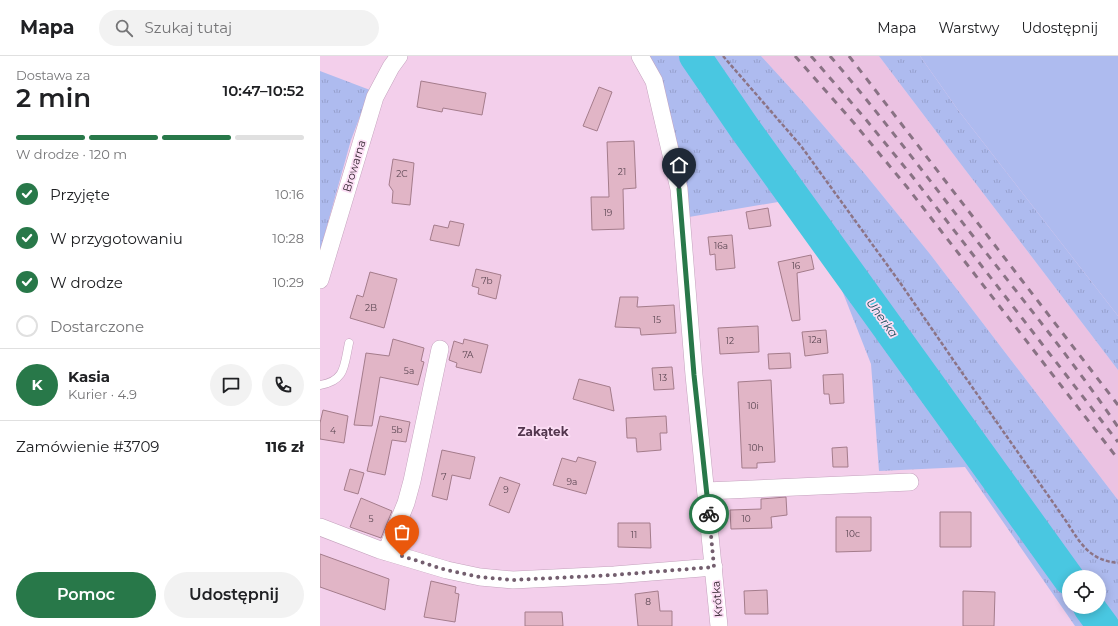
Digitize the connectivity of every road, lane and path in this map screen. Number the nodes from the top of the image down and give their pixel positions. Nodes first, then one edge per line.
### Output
1 (399, 56) edge
2 (640, 56) edge
3 (723, 56) edge
4 (320, 280) edge
5 (349, 343) dead end
6 (440, 349) dead end
7 (320, 386) edge
8 (910, 482) dead end
9 (706, 491) junction
10 (320, 527) edge
11 (386, 552) junction
12 (1118, 563) edge
13 (714, 567) junction
14 (719, 626) edge

1 - 4 street, Browarna
2 - 9 street, Krótka
3 - 12 path
5 - 7 lane
6 - 11 street
8 - 9 street
9 - 13 street, Krótka
10 - 11 street
11 - 13 street
13 - 14 street, Krótka

